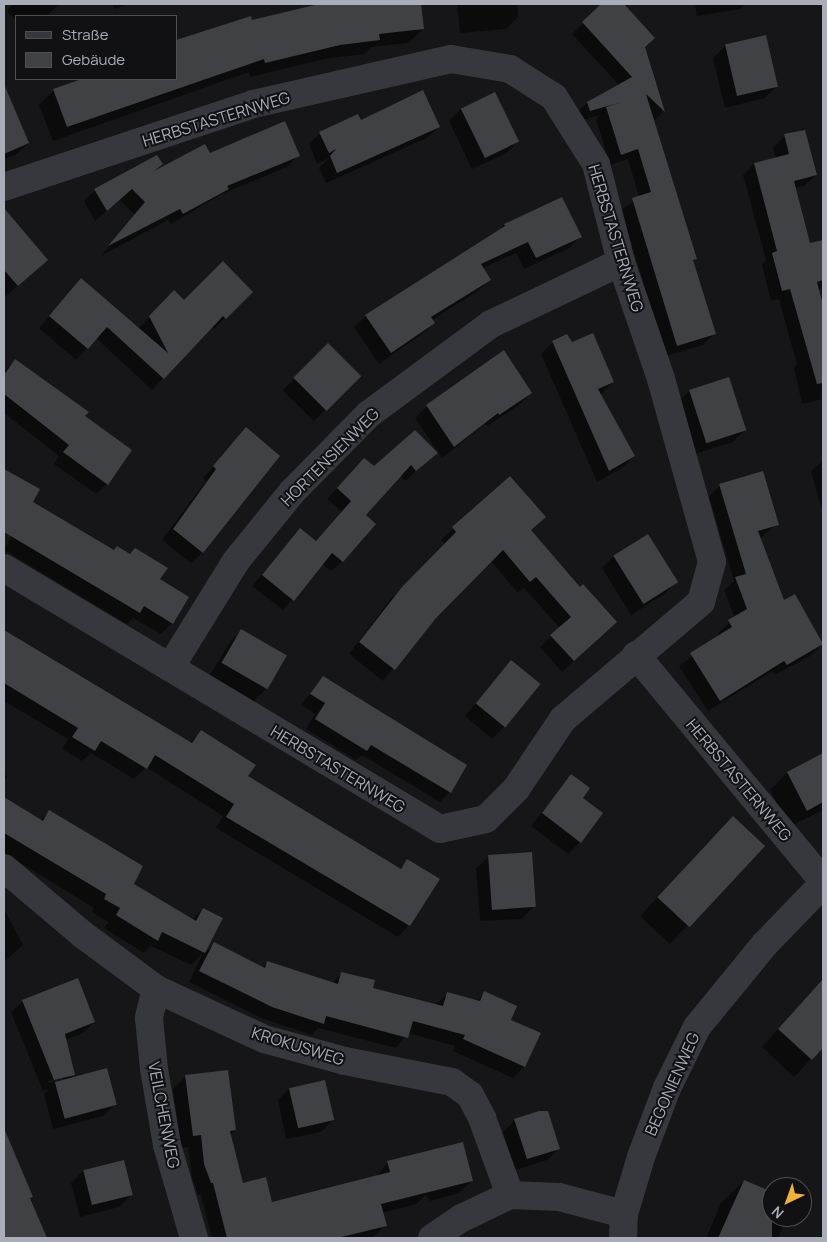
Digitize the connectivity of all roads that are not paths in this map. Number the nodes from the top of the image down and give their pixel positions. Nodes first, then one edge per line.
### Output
1 (4, 187) edge
2 (621, 262) junction
3 (4, 568) edge
4 (636, 655) junction
5 (171, 666) junction
6 (4, 868) edge
7 (823, 883) edge
8 (156, 990) junction
9 (510, 1195) junction
10 (624, 1226) edge
11 (194, 1238) edge
12 (432, 1238) edge

1 - 2 street, HERBSTASTERNWEG
2 - 4 street, HERBSTASTERNWEG
2 - 5 street, HORTENSIENWEG
3 - 5 street, HERBSTASTERNWEG
4 - 5 street, HERBSTASTERNWEG
4 - 7 street, HERBSTASTERNWEG
6 - 8 street, KROKUSWEG
7 - 10 street, BEGONIENWEG
8 - 9 street, KROKUSWEG
8 - 11 street, VEILCHENWEG
9 - 10 street
9 - 12 street

